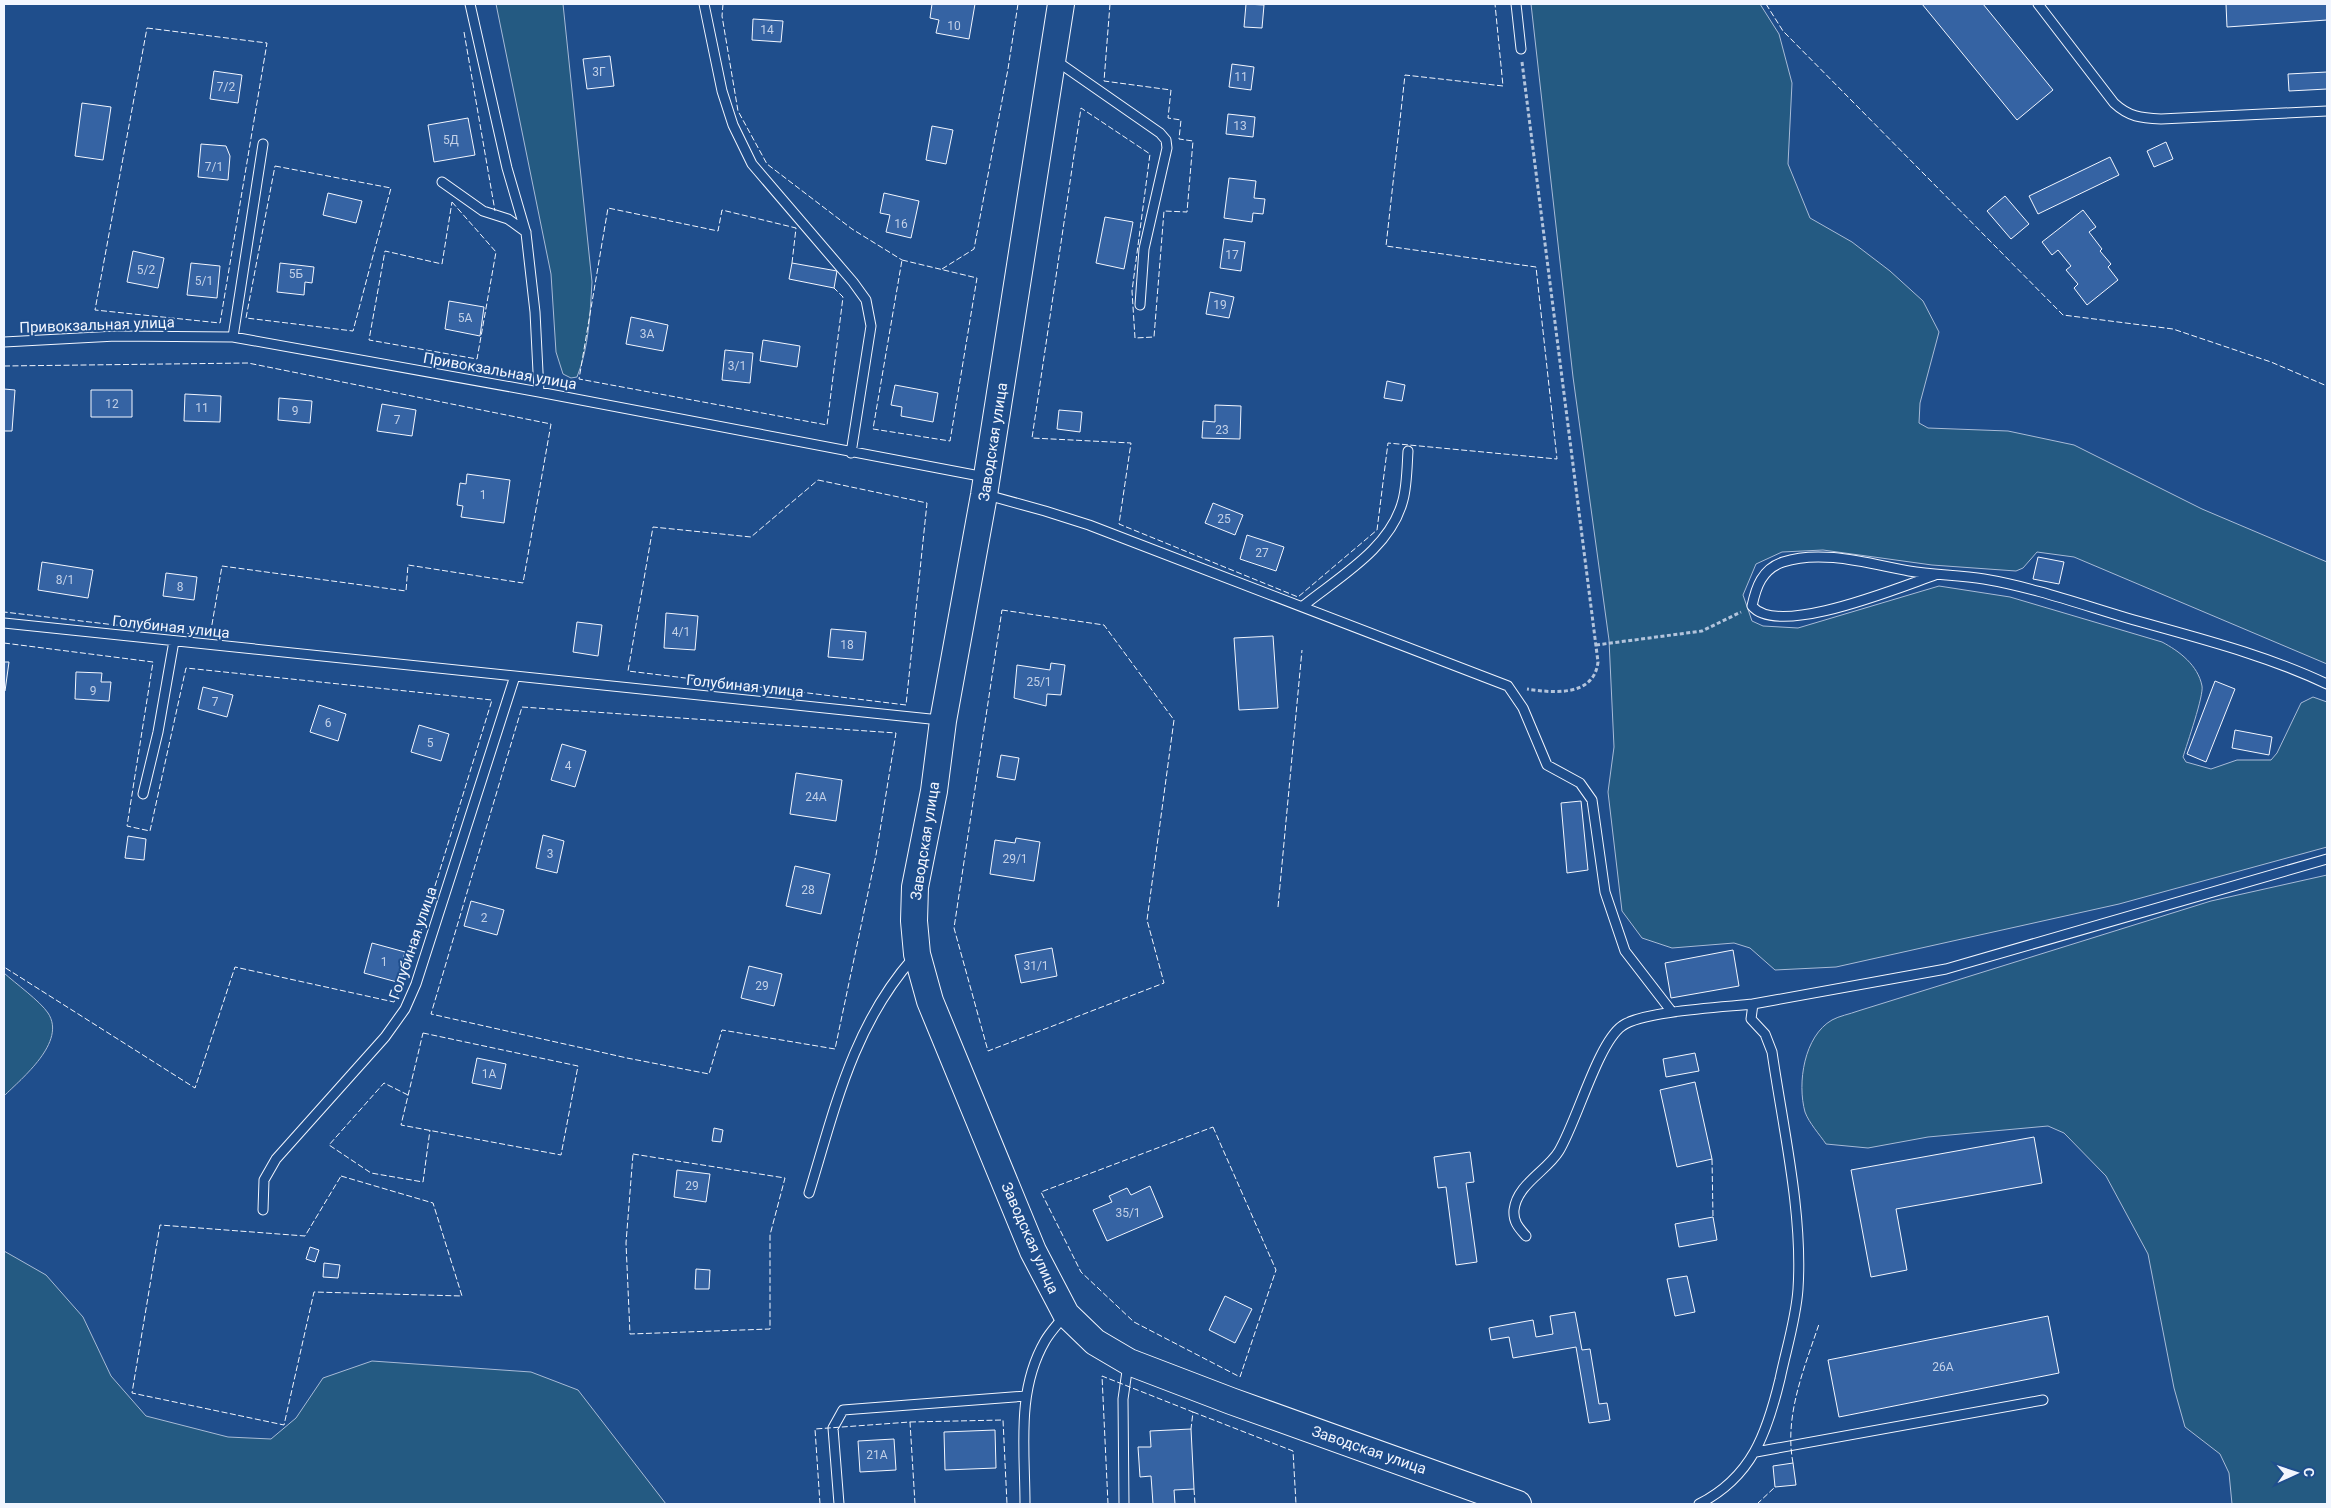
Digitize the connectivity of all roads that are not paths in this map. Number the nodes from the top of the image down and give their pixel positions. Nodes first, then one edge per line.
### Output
1 (470, 4) edge
2 (704, 4) edge
3 (1061, 4) edge
4 (1516, 4) edge
5 (2038, 4) edge
6 (1521, 49) road end
7 (1053, 58) junction
8 (2327, 111) edge
9 (263, 144) dead end
10 (442, 182) dead end
11 (526, 232) junction
12 (1140, 305) dead end
13 (233, 336) junction
14 (4, 342) edge
15 (539, 392) junction
16 (1408, 451) dead end
17 (851, 453) junction
18 (986, 486) junction
19 (1935, 575) junction
20 (1303, 606) junction
21 (4, 623) edge
22 (174, 641) junction
23 (515, 676) junction
24 (2327, 684) edge
25 (943, 721) junction
26 (143, 794) dead end
27 (2327, 859) edge
28 (917, 954) junction
29 (1753, 1004) junction
30 (1672, 1012) junction
31 (809, 1193) dead end
32 (263, 1210) dead end
33 (1526, 1236) dead end
34 (1066, 1314) junction
35 (1128, 1362) junction
36 (1026, 1396) junction
37 (2043, 1400) dead end
38 (1756, 1452) junction
39 (1485, 1498) edge
40 (839, 1504) edge
41 (1025, 1504) edge
42 (1124, 1504) edge
43 (1518, 1504) edge
44 (1699, 1504) edge

1 - 11 lane
2 - 17 lane
3 - 7 street, Заводская улица
4 - 6 lane
5 - 8 lane
7 - 12 lane
7 - 18 street, Заводская улица
9 - 13 lane
10 - 11 lane
11 - 15 lane
13 - 14 lane, Привокзальная улица
13 - 15 lane, Привокзальная улица
15 - 17 lane, Привокзальная улица
16 - 20 lane
17 - 18 lane, Привокзальная улица
18 - 20 lane, Привокзальная улица
18 - 25 street, Заводская улица
19 - 19 lane
19 - 24 lane
20 - 30 lane, Привокзальная улица
21 - 22 lane, Голубиная улица
22 - 23 lane, Голубиная улица
22 - 26 lane
23 - 25 lane, Голубиная улица
23 - 32 lane, Голубиная улица
25 - 28 street, Заводская улица
27 - 29 lane
28 - 31 lane
28 - 34 street, Заводская улица
29 - 30 lane
29 - 38 lane
30 - 33 lane
34 - 35 street, Заводская улица
34 - 36 lane
35 - 39 street, Заводская улица
35 - 42 lane
36 - 40 lane
36 - 41 lane
37 - 38 lane
38 - 44 lane
39 - 43 street, Заводская улица

